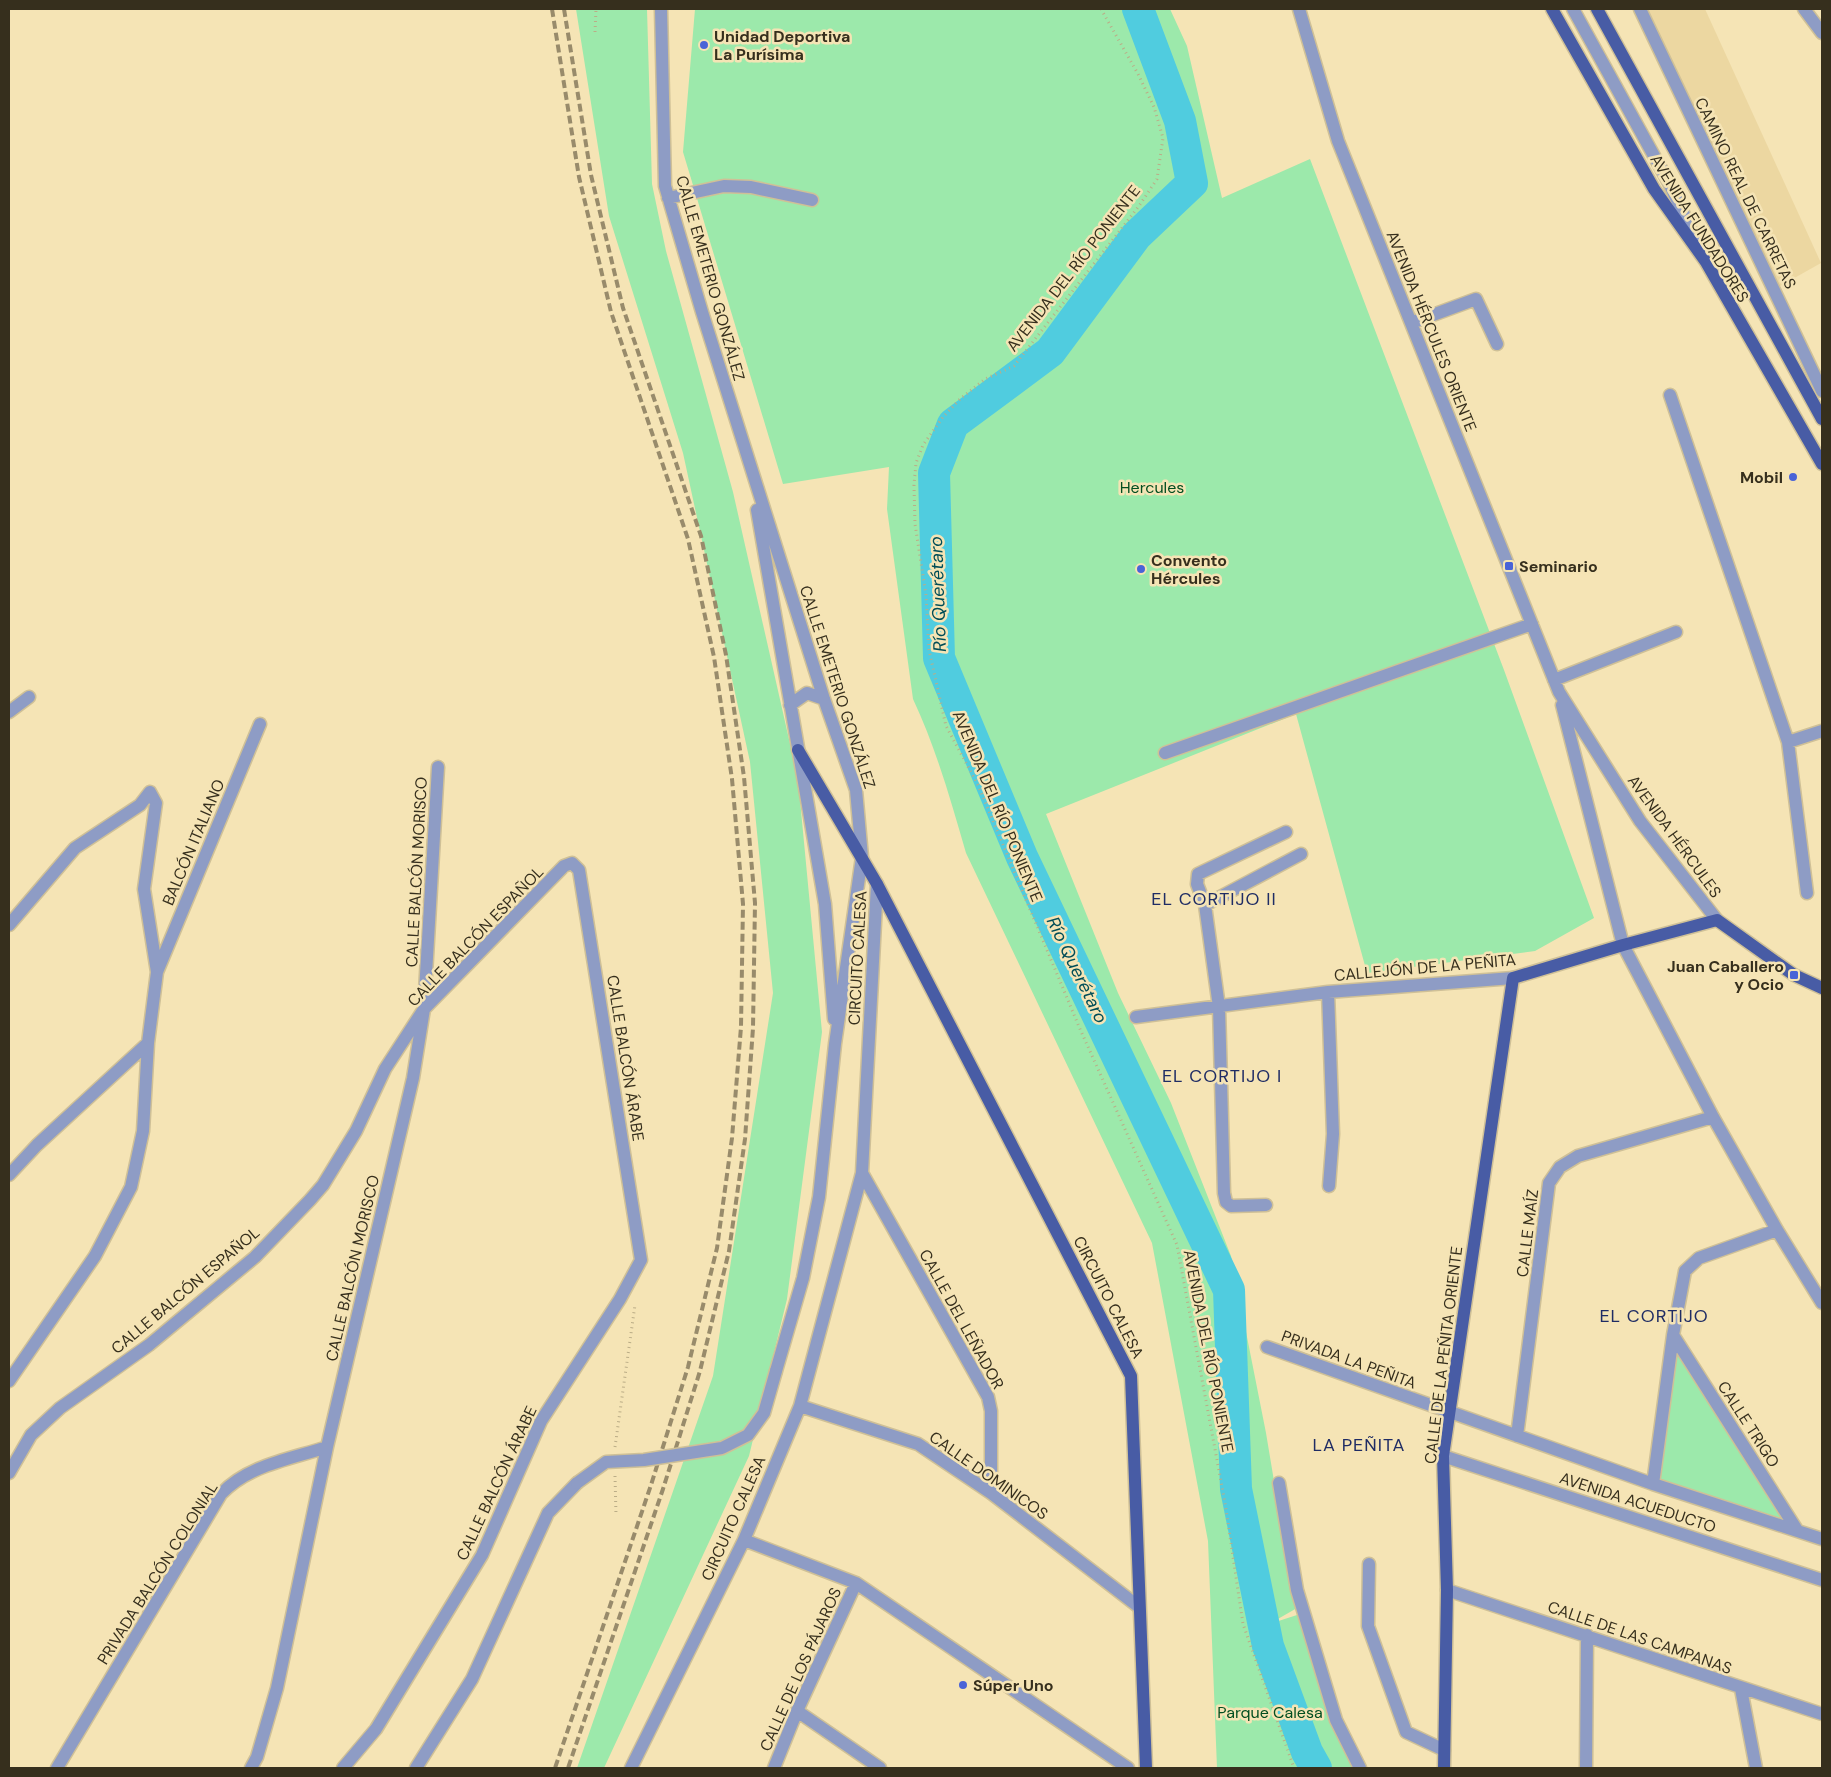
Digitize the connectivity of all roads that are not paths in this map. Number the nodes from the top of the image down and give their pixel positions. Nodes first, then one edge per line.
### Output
1 (660, 9) edge
2 (1299, 9) edge
3 (1552, 9) edge
4 (1573, 9) edge
5 (1596, 9) edge
6 (1640, 9) edge
7 (1804, 9) edge
8 (1822, 34) edge
9 (668, 198) junction
10 (812, 200) dead end
11 (1706, 262) junction
12 (1411, 323) junction
13 (1497, 344) dead end
14 (1822, 391) edge
15 (1670, 395) dead end
16 (1822, 419) edge
17 (750, 463) junction
18 (1822, 464) edge
19 (1532, 624) junction
20 (1676, 632) dead end
21 (1547, 660) joint
22 (1556, 686) junction
23 (29, 697) dead end
24 (824, 699) junction
25 (790, 705) junction
26 (9, 712) edge
27 (260, 724) dead end
28 (1822, 731) edge
29 (1788, 742) junction
30 (798, 750) junction
31 (1165, 753) dead end
32 (438, 767) dead end
33 (1286, 832) dead end
34 (1301, 854) dead end
35 (862, 857) junction
36 (572, 863) joint
37 (878, 884) junction
38 (1807, 893) dead end
39 (1204, 905) junction
40 (1717, 920) junction
41 (9, 925) edge
42 (1623, 945) junction
43 (157, 972) junction
44 (1513, 978) junction
45 (1822, 988) edge
46 (1328, 992) junction
47 (1220, 1007) junction
48 (424, 1009) junction
49 (1136, 1017) dead end
50 (148, 1043) junction
51 (836, 1044) junction
52 (1713, 1117) junction
53 (862, 1173) junction
54 (9, 1176) edge
55 (1329, 1186) dead end
56 (1266, 1205) dead end
57 (1777, 1230) junction
58 (1822, 1303) edge
59 (1673, 1335) junction
60 (1267, 1347) dead end
61 (9, 1381) edge
62 (800, 1406) junction
63 (1448, 1412) junction
64 (1517, 1436) junction
65 (327, 1447) junction
66 (1444, 1456) junction
67 (9, 1473) edge
68 (1279, 1483) dead end
69 (1653, 1484) junction
70 (991, 1493) junction
71 (1798, 1530) junction
72 (1822, 1539) edge
73 (744, 1540) junction
74 (1369, 1564) dead end
75 (1822, 1580) edge
76 (856, 1582) junction
77 (1447, 1590) junction
78 (1139, 1607) junction
79 (1587, 1635) junction
80 (1741, 1689) junction
81 (797, 1711) junction
82 (1822, 1714) edge
83 (1444, 1750) junction
84 (57, 1768) edge
85 (251, 1768) edge
86 (343, 1768) edge
87 (416, 1768) edge
88 (631, 1768) edge
89 (774, 1768) edge
90 (880, 1768) edge
91 (1128, 1768) edge
92 (1146, 1768) edge
93 (1360, 1768) edge
94 (1444, 1768) edge
95 (1586, 1768) edge
96 (1756, 1768) edge

1 - 9 street, CALLE EMETERIO GONZÁLEZ
2 - 12 street, AVENIDA HÉRCULES ORIENTE
3 - 11 main road, AVENIDA FUNDADORES
4 - 11 street
5 - 16 main road, AVENIDA FUNDADORES
6 - 14 street, CAMINO REAL DE CARRETAS
7 - 8 street
9 - 10 street
9 - 17 street, CALLE EMETERIO GONZÁLEZ
11 - 18 main road, AVENIDA FUNDADORES
12 - 13 street
12 - 19 street, AVENIDA HÉRCULES ORIENTE
15 - 29 street
17 - 24 street, CALLE EMETERIO GONZÁLEZ
17 - 25 street, CALLE EMETERIO GONZÁLEZ
19 - 21 street, AVENIDA HÉRCULES ORIENTE
19 - 31 street
20 - 22 street
21 - 22 street, AVENIDA HÉRCULES
22 - 40 street, AVENIDA HÉRCULES
22 - 42 street
23 - 26 street
24 - 25 street
24 - 35 street, CALLE EMETERIO GONZÁLEZ
25 - 30 street, CALLE EMETERIO GONZÁLEZ
27 - 43 street, BALCÓN ITALIANO
28 - 29 street
29 - 38 street
30 - 35 main road, CIRCUITO CALESA
30 - 51 street, CALLE EMETERIO GONZÁLEZ
32 - 48 street, CALLE BALCÓN MORISCO
33 - 39 street
34 - 39 street
35 - 37 main road, CIRCUITO CALESA
35 - 51 street, CALLE EMETERIO GONZÁLEZ
36 - 48 street, CALLE BALCÓN ESPAÑOL
36 - 86 street, CALLE BALCÓN ÁRABE
37 - 53 street, CIRCUITO CALESA
37 - 78 main road, CIRCUITO CALESA
39 - 47 street
40 - 42 main road, CALLEJÓN DE LA PEÑITA
40 - 45 main road, AVENIDA HÉRCULES
41 - 43 street
42 - 44 main road, CALLEJÓN DE LA PEÑITA
42 - 52 street
43 - 50 street
44 - 46 street, CALLEJÓN DE LA PEÑITA
44 - 63 main road, CALLE DE LA PEÑITA ORIENTE
46 - 47 street, CALLEJÓN DE LA PEÑITA
46 - 55 street
47 - 49 street, CALLEJÓN DE LA PEÑITA
47 - 56 street
48 - 65 street, CALLE BALCÓN MORISCO
48 - 67 street, CALLE BALCÓN ESPAÑOL
50 - 54 street
50 - 61 street
51 - 87 street, CALLE EMETERIO GONZÁLEZ, bridge
52 - 57 street
52 - 64 street, CALLE MAÍZ
53 - 62 street, CIRCUITO CALESA
53 - 70 street, CALLE DEL LEÑADOR
57 - 58 street
57 - 59 street
59 - 69 street
59 - 71 street, CALLE TRIGO
60 - 63 street, PRIVADA LA PEÑITA
62 - 70 street, CALLE DOMINICOS
62 - 73 street, CIRCUITO CALESA
63 - 64 street, AVENIDA ACUEDUCTO
63 - 66 main road, CALLE DE LA PEÑITA ORIENTE
64 - 69 street, AVENIDA ACUEDUCTO
65 - 84 street, PRIVADA BALCÓN COLONIAL
65 - 85 street, CALLE BALCÓN MORISCO
66 - 75 street, AVENIDA ACUEDUCTO
66 - 77 main road, CALLE DE LA PEÑITA ORIENTE
68 - 93 street
69 - 71 street, AVENIDA ACUEDUCTO
70 - 78 street, CALLE DOMINICOS
71 - 72 street, AVENIDA ACUEDUCTO
73 - 76 street
73 - 88 street, CIRCUITO CALESA
74 - 83 street
76 - 81 street, CALLE DE LOS PÁJAROS
76 - 91 street
77 - 79 street, CALLE DE LAS CAMPANAS
77 - 83 main road, CALLE DE LA PEÑITA ORIENTE
78 - 92 main road, CIRCUITO CALESA
79 - 80 street, CALLE DE LAS CAMPANAS
79 - 95 street
80 - 82 street, CALLE DE LAS CAMPANAS
80 - 96 street
81 - 89 street, CALLE DE LOS PÁJAROS
81 - 90 street
83 - 94 main road, CALLE DE LA PEÑITA ORIENTE

